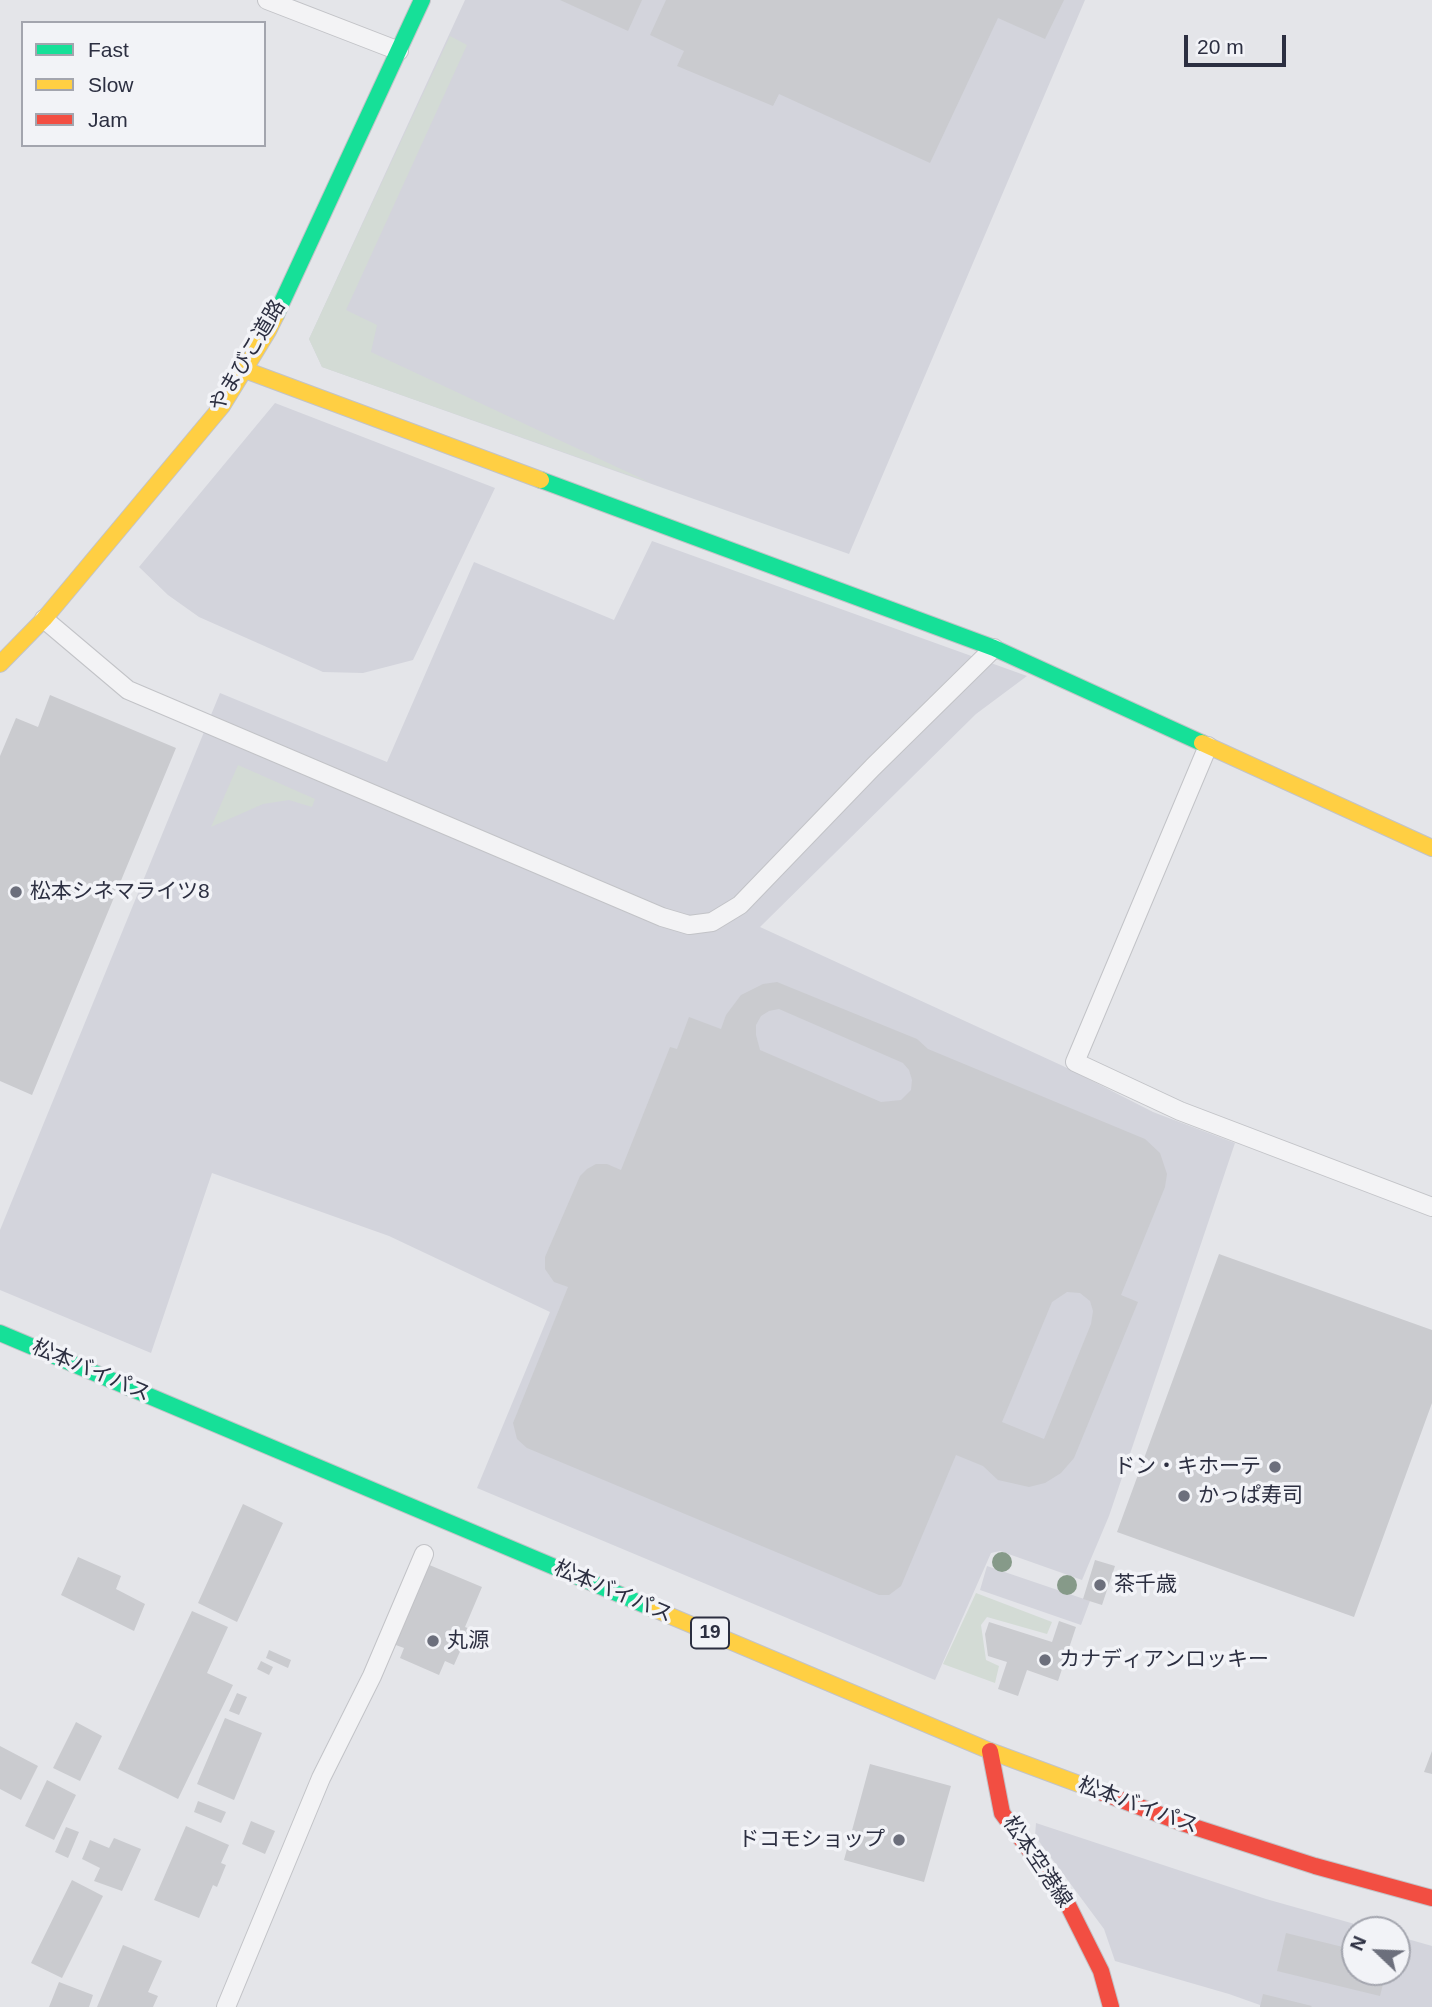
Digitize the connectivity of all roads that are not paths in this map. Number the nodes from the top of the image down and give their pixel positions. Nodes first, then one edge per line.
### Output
1 (267, 0) edge
2 (422, 0) edge
3 (398, 51) junction
4 (244, 370) junction
5 (44, 619) junction
6 (994, 648) junction
7 (0, 664) edge
8 (1208, 746) junction
9 (1432, 848) edge
10 (1432, 1206) edge
11 (0, 1333) edge
12 (424, 1554) dead end
13 (990, 1751) junction
14 (1432, 1898) edge
15 (226, 2007) edge
16 (1111, 2007) edge

1 - 3 lane
2 - 3 main road, やまびこ道路
3 - 4 main road, やまびこ道路
4 - 5 main road, やまびこ道路
4 - 6 main road
5 - 6 lane
5 - 7 main road, やまびこ道路
6 - 8 main road
8 - 9 main road
8 - 10 lane
11 - 13 main road, 松本バイパス / 19
12 - 15 lane
13 - 14 main road, 松本バイパス / 19
13 - 16 main road, 松本空港線

